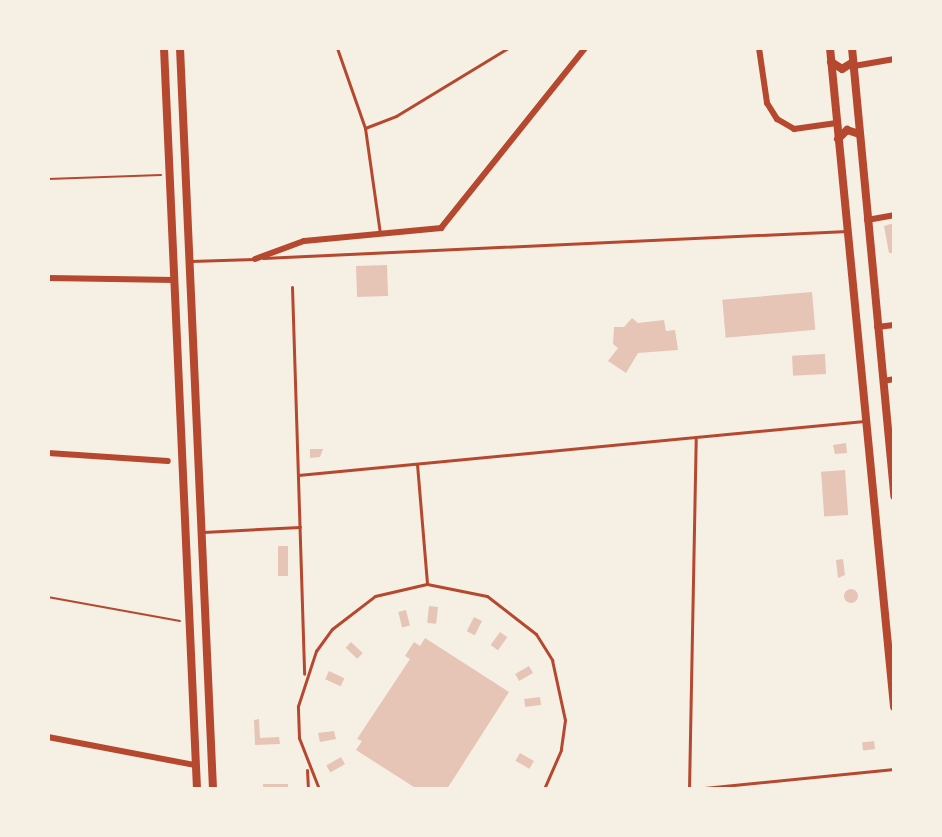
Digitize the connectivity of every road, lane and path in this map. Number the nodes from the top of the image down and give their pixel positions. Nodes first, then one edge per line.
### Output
1 (164, 48) edge
2 (180, 48) edge
3 (337, 48) edge
4 (508, 48) edge
5 (585, 48) edge
6 (759, 48) edge
7 (830, 48) edge
8 (852, 48) edge
9 (894, 59) edge
10 (831, 62) junction
11 (853, 64) junction
12 (837, 123) junction
13 (365, 128) junction
14 (859, 134) junction
15 (838, 140) junction
16 (170, 175) junction
17 (48, 179) edge
18 (894, 215) edge
19 (867, 220) junction
20 (847, 231) junction
21 (380, 236) junction
22 (255, 259) junction
23 (189, 261) junction
24 (48, 278) edge
25 (175, 280) junction
26 (292, 287) dead end
27 (894, 325) edge
28 (877, 327) junction
29 (894, 379) edge
30 (883, 381) junction
31 (866, 420) junction
32 (696, 439) junction
33 (48, 453) edge
34 (168, 461) dead end
35 (417, 464) junction
36 (298, 475) junction
37 (894, 496) edge
38 (300, 527) junction
39 (201, 532) junction
40 (427, 584) junction
41 (48, 597) edge
42 (189, 620) junction
43 (304, 675) junction
44 (192, 692) junction
45 (208, 694) junction
46 (894, 707) edge
47 (210, 726) junction
48 (194, 730) junction
49 (48, 737) edge
50 (195, 765) junction
51 (307, 768) junction
52 (894, 769) edge
53 (197, 789) edge
54 (213, 789) edge
55 (308, 789) edge
56 (319, 789) edge
57 (544, 789) edge
58 (689, 789) edge
59 (694, 789) edge

1 - 16 street
2 - 23 street
3 - 13 lane
4 - 13 lane
5 - 21 street
6 - 12 street
7 - 10 main road
8 - 11 main road
9 - 11 street
10 - 11 main road
10 - 12 main road
11 - 14 main road
12 - 15 main road
13 - 21 lane
14 - 15 main road
14 - 19 main road
15 - 20 main road
16 - 17 path
16 - 25 street
18 - 19 street
19 - 28 main road
20 - 22 lane
20 - 31 main road
21 - 22 street
22 - 23 lane
23 - 39 street
24 - 25 street
25 - 42 street
26 - 36 lane
27 - 28 street
28 - 30 main road
29 - 30 street
30 - 37 main road
31 - 32 lane
31 - 46 main road
32 - 35 lane
32 - 58 lane
33 - 34 street
35 - 36 lane
35 - 40 lane
36 - 38 lane
38 - 39 lane
38 - 43 lane
39 - 45 street
40 - 43 lane
40 - 57 lane
41 - 42 path
42 - 44 street
43 - 51 lane
44 - 45 street
44 - 48 street
45 - 47 street
47 - 48 street
47 - 54 street
48 - 50 street
49 - 50 street
50 - 53 street
51 - 55 lane
51 - 56 lane
52 - 59 lane

